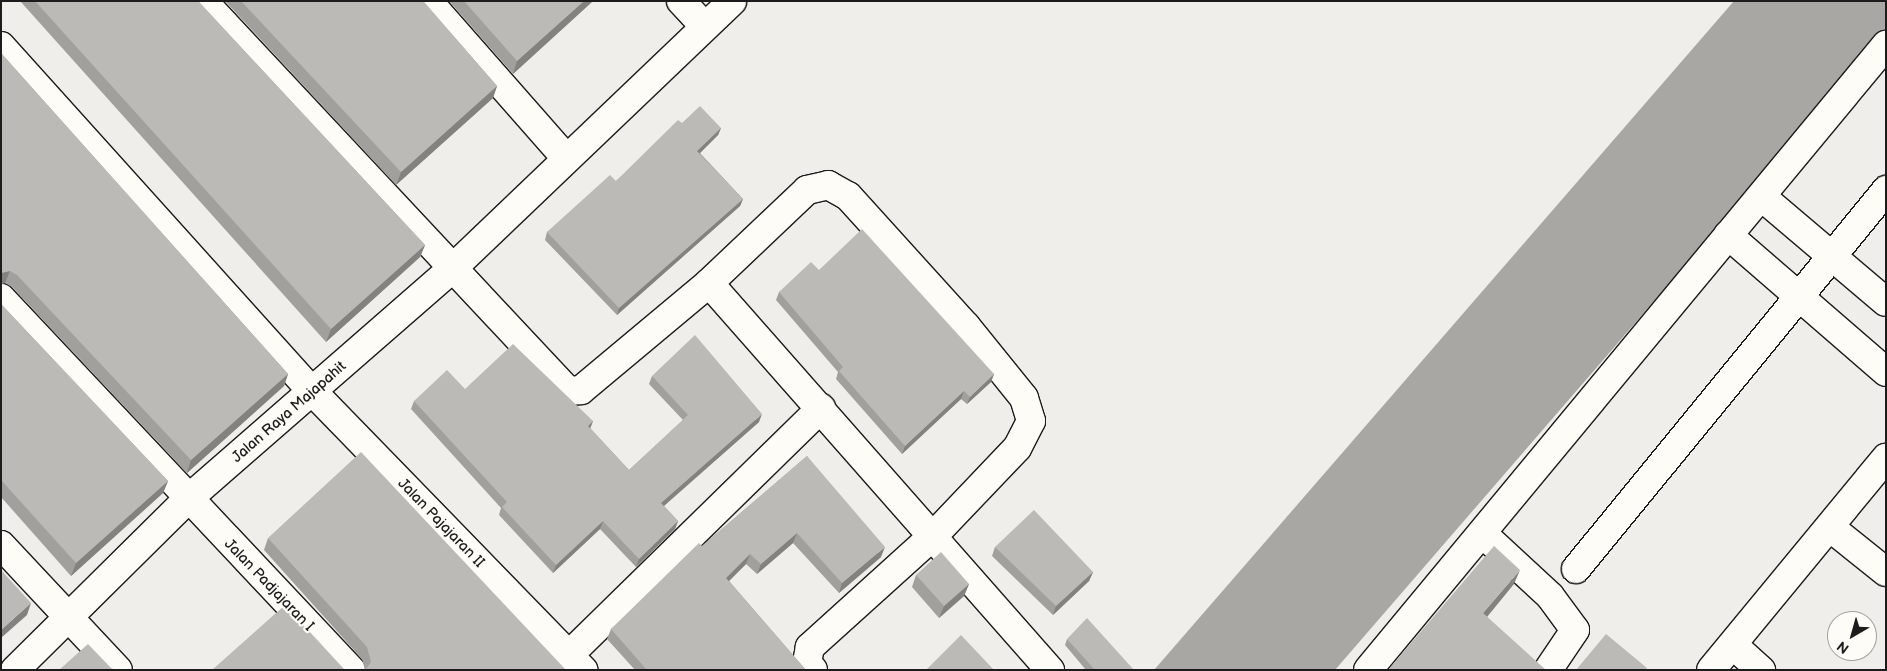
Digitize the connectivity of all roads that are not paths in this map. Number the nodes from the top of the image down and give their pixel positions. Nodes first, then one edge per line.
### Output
1 (203, 1) edge
2 (428, 1) edge
3 (681, 1) edge
4 (732, 1) edge
5 (706, 27) junction
6 (1886, 45) edge
7 (1, 46) edge
8 (566, 158) junction
9 (1886, 190) edge
10 (1762, 197) junction
11 (1728, 235) junction
12 (1832, 256) junction
13 (453, 268) junction
14 (709, 283) junction
15 (1799, 297) junction
16 (1, 298) edge
17 (1886, 302) edge
18 (1886, 372) edge
19 (313, 392) junction
20 (821, 408) junction
21 (1886, 458) edge
22 (188, 499) junction
23 (1831, 528) junction
24 (935, 534) junction
25 (1483, 534) junction
26 (1, 545) edge
27 (1576, 569) dead end
28 (1886, 572) edge
29 (71, 617) junction
30 (1734, 645) junction
31 (576, 662) edge
32 (15, 670) edge
33 (118, 670) edge
34 (350, 670) edge
35 (813, 670) edge
36 (1050, 670) edge
37 (1368, 670) edge
38 (1548, 670) edge
39 (1711, 670) edge
40 (1762, 670) edge

1 - 13 street
2 - 8 street
3 - 5 street
4 - 5 street, Jalan Raya Majapahit
5 - 8 street, Jalan Raya Majapahit
6 - 10 street
7 - 19 street, Jalan Pajajaran II
8 - 13 street, Jalan Raya Majapahit
9 - 12 street
10 - 11 street
10 - 12 street
11 - 15 street
11 - 25 street
12 - 15 street
12 - 17 street
13 - 14 street
13 - 19 street, Jalan Raya Majapahit
14 - 20 street
14 - 24 street
15 - 18 street
15 - 27 street
16 - 22 street, Jalan Padjajaran I
19 - 22 street, Jalan Raya Majapahit
19 - 31 street, Jalan Pajajaran II
20 - 24 street
20 - 31 street, Jalan Pajajaran II
21 - 23 street
22 - 29 street, Jalan Raya Majapahit
22 - 34 street, Jalan Padjajaran I
23 - 28 street
23 - 30 street
24 - 35 street
24 - 36 street
25 - 37 street
25 - 38 street
26 - 29 street
29 - 32 street, Jalan Raya Majapahit
29 - 33 street
30 - 39 street
30 - 40 street

